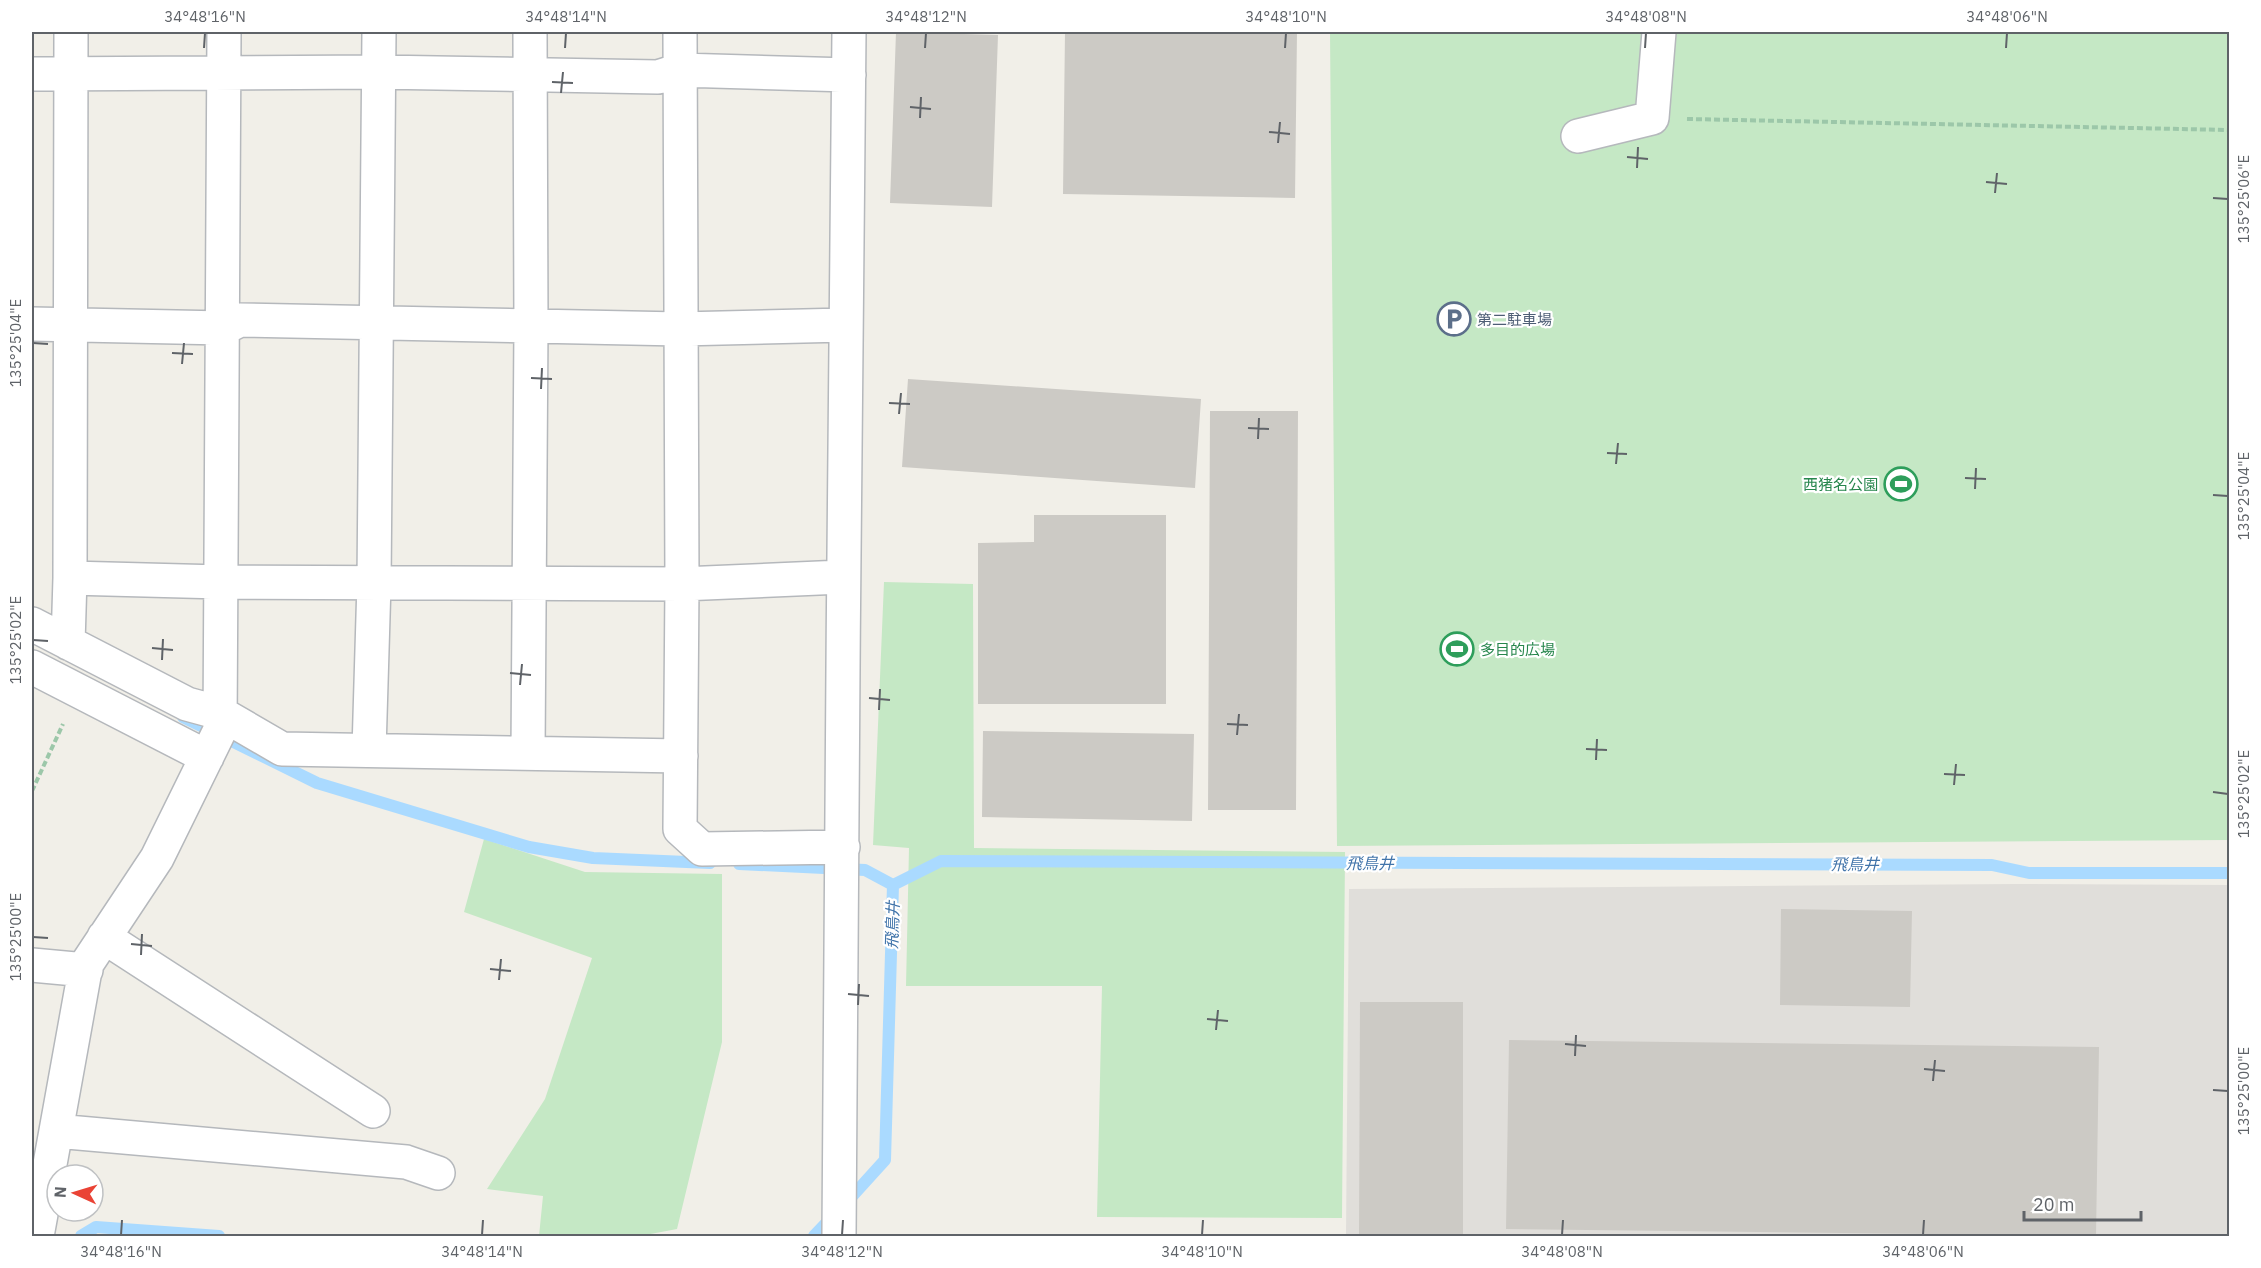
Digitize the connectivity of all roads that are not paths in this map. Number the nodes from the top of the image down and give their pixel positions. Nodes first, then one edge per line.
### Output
1 (71, 32) edge
2 (224, 32) edge
3 (379, 32) edge
4 (530, 32) edge
5 (680, 32) edge
6 (849, 32) edge
7 (1659, 32) edge
8 (680, 70) junction
9 (379, 72) junction
10 (32, 74) edge
11 (71, 74) junction
12 (224, 74) junction
13 (530, 75) junction
14 (849, 75) junction
15 (1578, 136) dead end
16 (377, 323) junction
17 (32, 324) edge
18 (70, 325) junction
19 (845, 325) junction
20 (531, 326) junction
21 (224, 328) junction
22 (680, 329) junction
23 (70, 578) junction
24 (842, 578) junction
25 (221, 582) junction
26 (374, 583) junction
27 (530, 584) junction
28 (682, 584) junction
29 (32, 624) edge
30 (68, 643) junction
31 (32, 667) edge
32 (220, 713) junction
33 (369, 750) junction
34 (528, 753) junction
35 (681, 756) junction
36 (207, 757) junction
37 (843, 847) junction
38 (104, 937) junction
39 (32, 965) edge
40 (86, 970) junction
41 (373, 1111) dead end
42 (56, 1131) junction
43 (438, 1173) dead end
44 (37, 1236) edge
45 (839, 1236) edge

1 - 11 street
2 - 12 street
3 - 9 street
4 - 13 street
5 - 8 street
6 - 14 street
7 - 15 street
8 - 13 street
8 - 14 street
8 - 22 street
9 - 12 street
9 - 13 street
9 - 16 street
10 - 11 street
11 - 12 street
11 - 18 street
12 - 21 street
13 - 20 street
14 - 19 street
16 - 20 street
16 - 21 street
16 - 26 street
17 - 18 street
18 - 21 street
18 - 23 street
19 - 22 street
19 - 24 street
20 - 22 street
20 - 27 street
21 - 25 street
22 - 28 street
23 - 25 street
23 - 30 street
24 - 28 street
24 - 37 street
25 - 26 street
25 - 32 street
26 - 27 street
26 - 33 street
27 - 28 street
27 - 34 street
28 - 35 street
29 - 30 street
30 - 32 street
31 - 36 street
32 - 33 street
32 - 36 street
33 - 34 street
34 - 35 street
35 - 37 street
36 - 38 street
37 - 45 street
38 - 40 street
38 - 41 street
39 - 40 street
40 - 42 street
42 - 43 street
42 - 44 street

